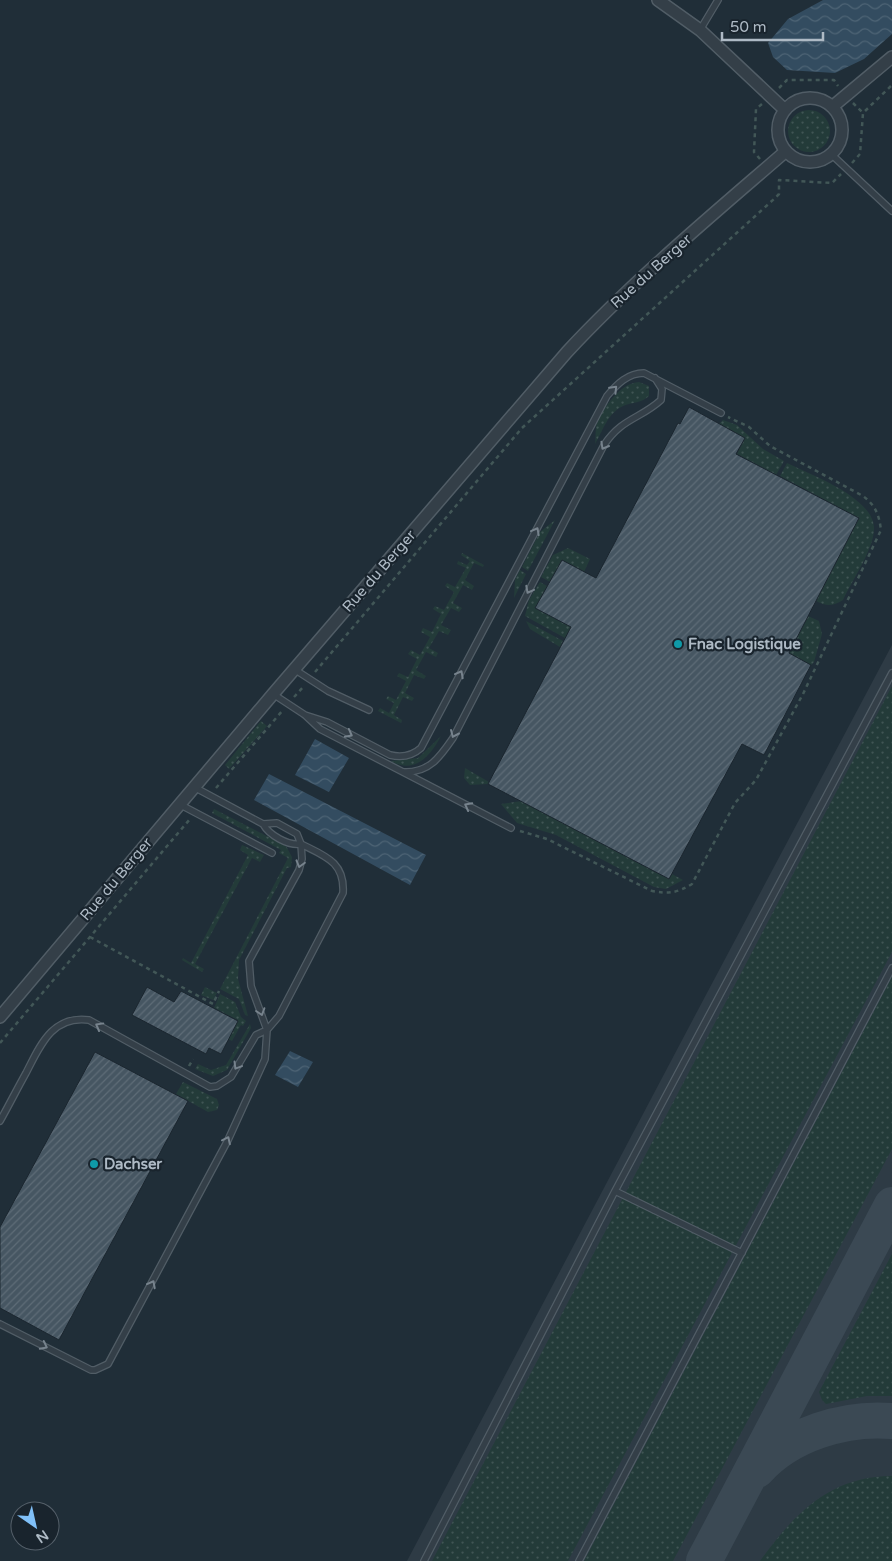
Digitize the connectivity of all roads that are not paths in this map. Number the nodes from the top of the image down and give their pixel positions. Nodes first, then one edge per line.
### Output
1 (658, 0) edge
2 (718, 0) edge
3 (700, 30) junction
4 (892, 57) edge
5 (832, 107) junction
6 (785, 110) junction
7 (786, 151) junction
8 (831, 154) junction
9 (892, 211) edge
10 (654, 377) junction
11 (721, 413) road end
12 (294, 669) junction
13 (892, 673) edge
14 (273, 694) junction
15 (369, 710) dead end
16 (305, 715) junction
17 (404, 772) junction
18 (194, 787) junction
19 (179, 804) junction
20 (263, 824) junction
21 (511, 828) road end
22 (302, 844) junction
23 (272, 853) dead end
24 (892, 968) edge
25 (0, 1017) edge
26 (267, 1030) junction
27 (0, 1121) edge
28 (615, 1191) junction
29 (742, 1253) junction
30 (0, 1324) edge
31 (424, 1561) edge
32 (579, 1561) edge

1 - 3 street
2 - 3 lane
3 - 6 street
4 - 5 street
5 - 6 street
5 - 8 street
6 - 7 street
7 - 8 street
7 - 12 street, Rue du Berger
8 - 9 lane
10 - 11 lane
16 -> 10 lane
10 -> 17 lane
12 - 14 street, Rue du Berger
12 - 15 lane
13 - 28 lane
14 - 16 lane
14 - 18 street, Rue du Berger
16 - 17 lane
21 -> 17 lane
18 - 19 street, Rue du Berger
18 - 20 lane
19 - 23 lane
19 - 25 street, Rue du Berger
20 - 22 lane
20 - 22 lane
22 -> 26 lane
22 - 26 lane
24 - 29 lane
26 -> 27 lane
30 -> 26 lane
28 - 29 lane
28 - 31 lane
29 - 32 lane

